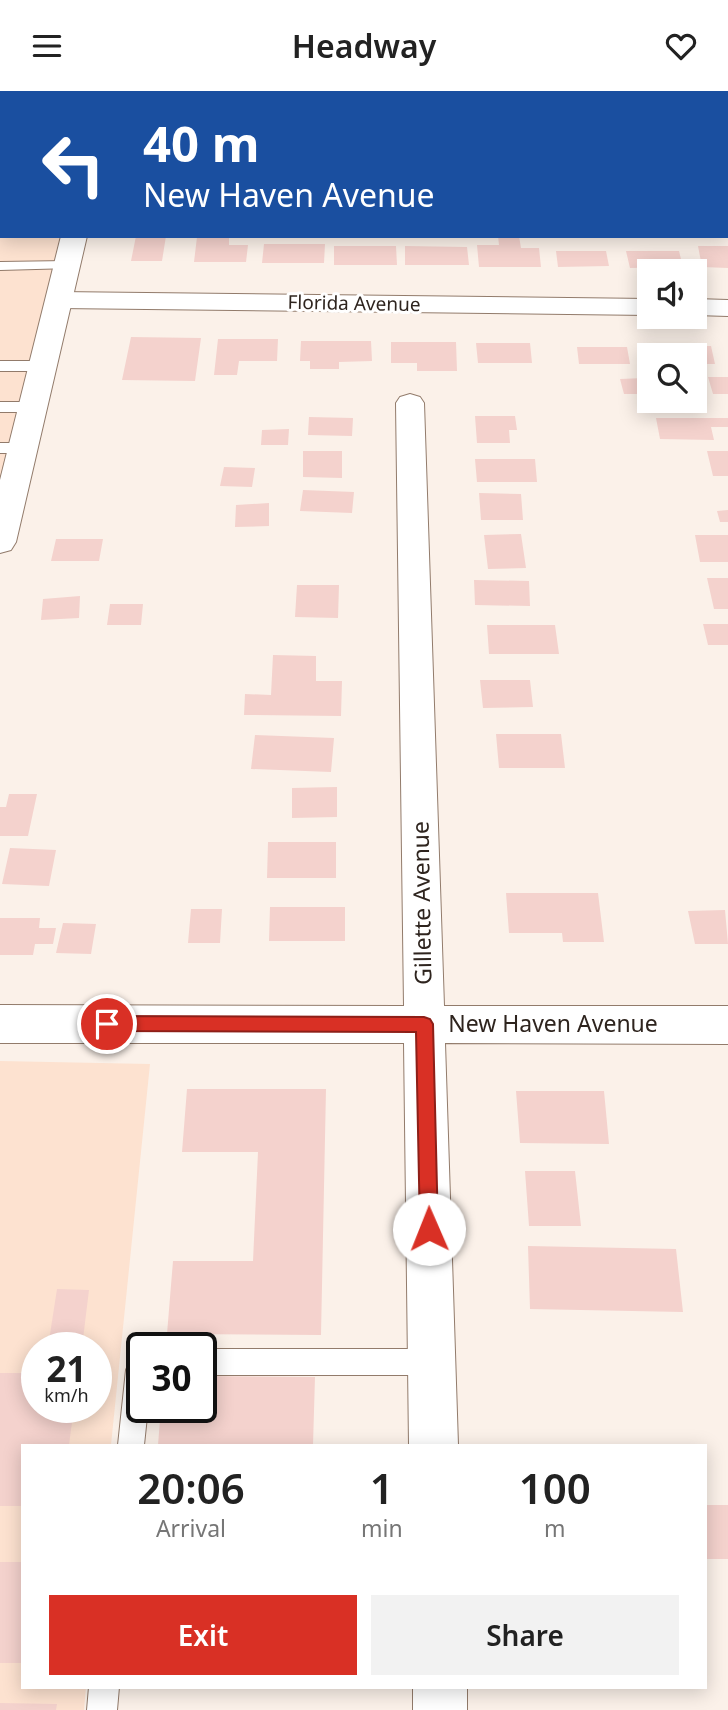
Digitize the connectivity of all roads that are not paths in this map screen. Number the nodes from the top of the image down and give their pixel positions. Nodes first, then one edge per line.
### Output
1 (74, 238) edge
2 (67, 265) junction
3 (0, 266) edge
4 (59, 300) junction
5 (637, 307) edge
6 (707, 307) edge
7 (728, 307) edge
8 (0, 366) edge
9 (43, 366) junction
10 (410, 403) dead end
11 (0, 407) edge
12 (33, 407) junction
13 (12, 448) edge
14 (5, 499) edge
15 (0, 542) edge
16 (0, 1024) edge
17 (424, 1024) junction
18 (728, 1025) edge
19 (217, 1361) edge
20 (432, 1362) junction
21 (133, 1423) edge
22 (131, 1444) edge
23 (434, 1444) edge
24 (104, 1689) edge
25 (440, 1689) edge
26 (102, 1710) edge
27 (440, 1710) edge

1 - 2 street
2 - 3 lane
2 - 4 street
4 - 5 street, Florida Avenue
4 - 9 street
6 - 7 street
8 - 9 lane
9 - 12 street
10 - 17 street, Gillette Avenue
11 - 12 lane
12 - 13 street
13 - 14 street
14 - 15 street
16 - 17 street, New Haven Avenue
17 - 18 street, New Haven Avenue
17 - 20 street, Gillette Avenue
19 - 20 lane
20 - 23 street, Gillette Avenue
21 - 22 lane
24 - 26 lane
25 - 27 street

